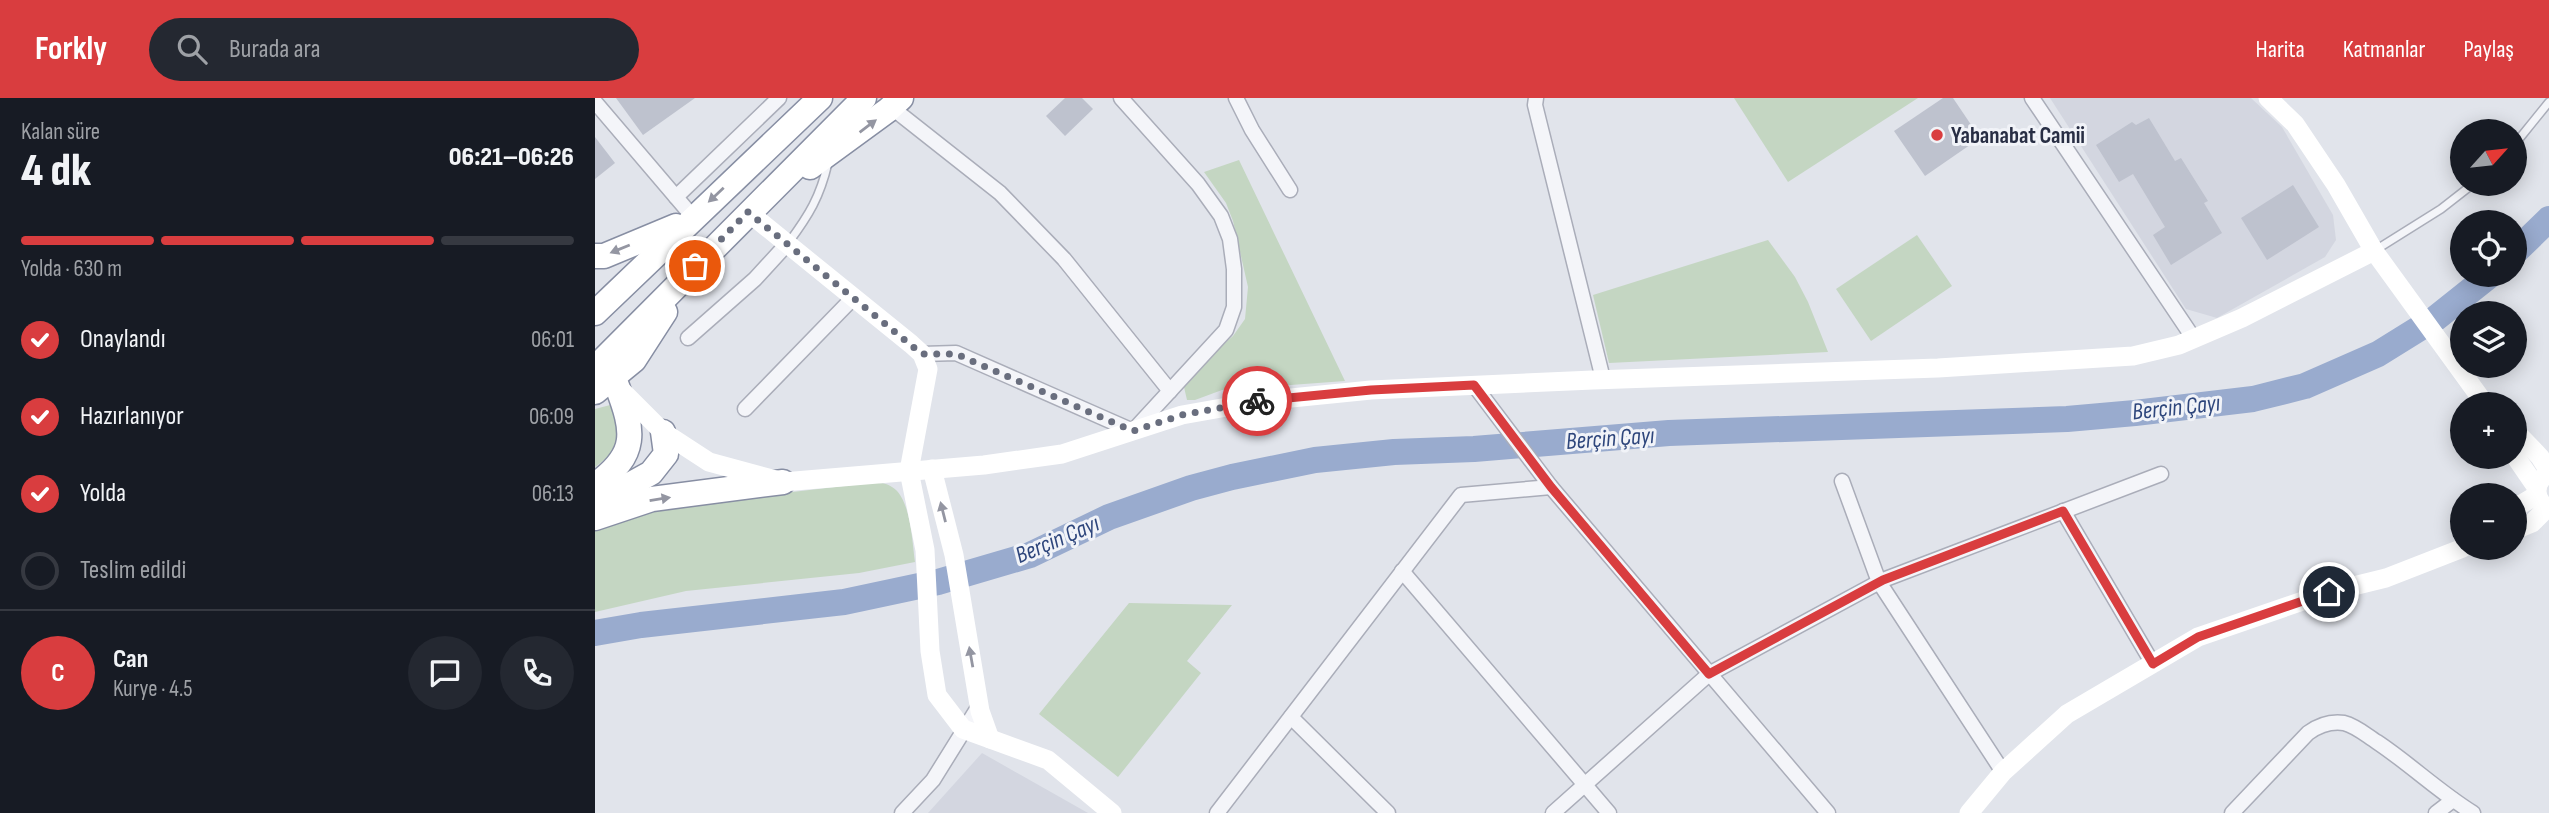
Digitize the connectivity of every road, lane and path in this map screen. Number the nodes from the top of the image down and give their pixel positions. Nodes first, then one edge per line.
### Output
1 (779, 98) edge
2 (804, 98) edge
3 (820, 98) edge
4 (864, 98) edge
5 (1121, 98) edge
6 (1236, 98) edge
7 (1536, 98) edge
8 (2032, 98) edge
9 (2268, 98) edge
10 (595, 102) edge
11 (2549, 102) edge
12 (896, 103) edge
13 (2527, 129) edge
14 (829, 155) junction
15 (746, 167) junction
16 (1290, 190) dead end
17 (771, 191) junction
18 (2458, 196) edge
19 (675, 197) junction
20 (748, 212) junction
21 (691, 218) junction
22 (788, 243) junction
23 (2374, 251) junction
24 (595, 256) edge
25 (648, 260) junction
26 (695, 266) junction
27 (595, 295) edge
28 (853, 298) junction
29 (595, 313) edge
30 (688, 338) dead end
31 (2194, 339) junction
32 (922, 354) junction
33 (595, 361) edge
34 (595, 368) edge
35 (1603, 379) junction
36 (606, 389) edge
37 (1477, 389) junction
38 (1170, 391) junction
39 (2475, 392) edge
40 (745, 409) dead end
41 (1133, 431) junction
42 (663, 432) junction
43 (2527, 443) edge
44 (932, 469) junction
45 (2526, 469) edge
46 (909, 471) junction
47 (2161, 474) dead end
48 (1842, 481) dead end
49 (783, 482) junction
50 (1548, 483) junction
51 (595, 485) edge
52 (2545, 490) edge
53 (2527, 501) edge
54 (595, 504) edge
55 (2063, 511) junction
56 (595, 518) edge
57 (2527, 525) edge
58 (2450, 553) edge
59 (1402, 571) junction
60 (1879, 582) junction
61 (2153, 664) junction
62 (1709, 674) junction
63 (979, 706) junction
64 (1291, 717) junction
65 (963, 729) junction
66 (990, 739) junction
67 (2003, 772) junction
68 (1585, 785) junction
69 (2453, 800) junction
70 (902, 813) edge
71 (1112, 813) edge
72 (1217, 813) edge
73 (1388, 813) edge
74 (1553, 813) edge
75 (1609, 813) edge
76 (1828, 813) edge
77 (1969, 813) edge
78 (2232, 813) edge
79 (2436, 813) edge
80 (2473, 813) edge

1 - 19 street
2 - 15 highway
3 - 15 highway
4 - 17 highway
5 - 38 street
6 - 16 street
7 - 35 street
8 - 31 street
9 - 23 street
10 - 19 street
11 - 13 lane
14 -> 12 highway
12 - 38 street
14 - 17 highway
14 - 22 lane
15 -> 21 highway
17 - 20 highway
18 - 23 lane
19 - 21 street
20 - 22 street
20 - 26 highway
21 -> 24 highway
21 - 25 highway
22 - 28 street
22 - 30 street
23 - 31 street
23 - 39 street
25 - 27 highway
25 - 29 highway
26 - 34 highway
26 - 36 highway
28 - 32 street
28 - 40 street
31 - 35 street
32 - 41 street
32 - 46 street
33 - 36 street, bridge
35 - 37 street
36 - 42 street
36 - 51 highway
37 - 41 street
37 - 50 street
38 - 41 street
41 - 44 street
42 - 49 street
42 - 54 highway
43 - 52 street
44 - 46 street
63 -> 44 street
45 - 52 street
46 - 49 street
46 - 65 street
47 - 55 street
48 - 60 street
56 -> 49 highway
50 - 59 street
50 - 62 street
52 - 53 street
52 - 57 street
55 - 60 street
55 - 61 street
58 - 61 street
59 - 64 street
59 - 68 street
60 - 62 street
60 - 67 street
61 - 67 street
62 - 68 street
62 - 76 street
63 - 65 street
63 - 66 street
64 - 72 street
64 - 73 street
65 - 66 street
65 - 70 street
66 - 71 street
67 - 77 street
68 - 74 street
68 - 75 street
69 - 78 street
69 - 79 street
69 - 80 street

